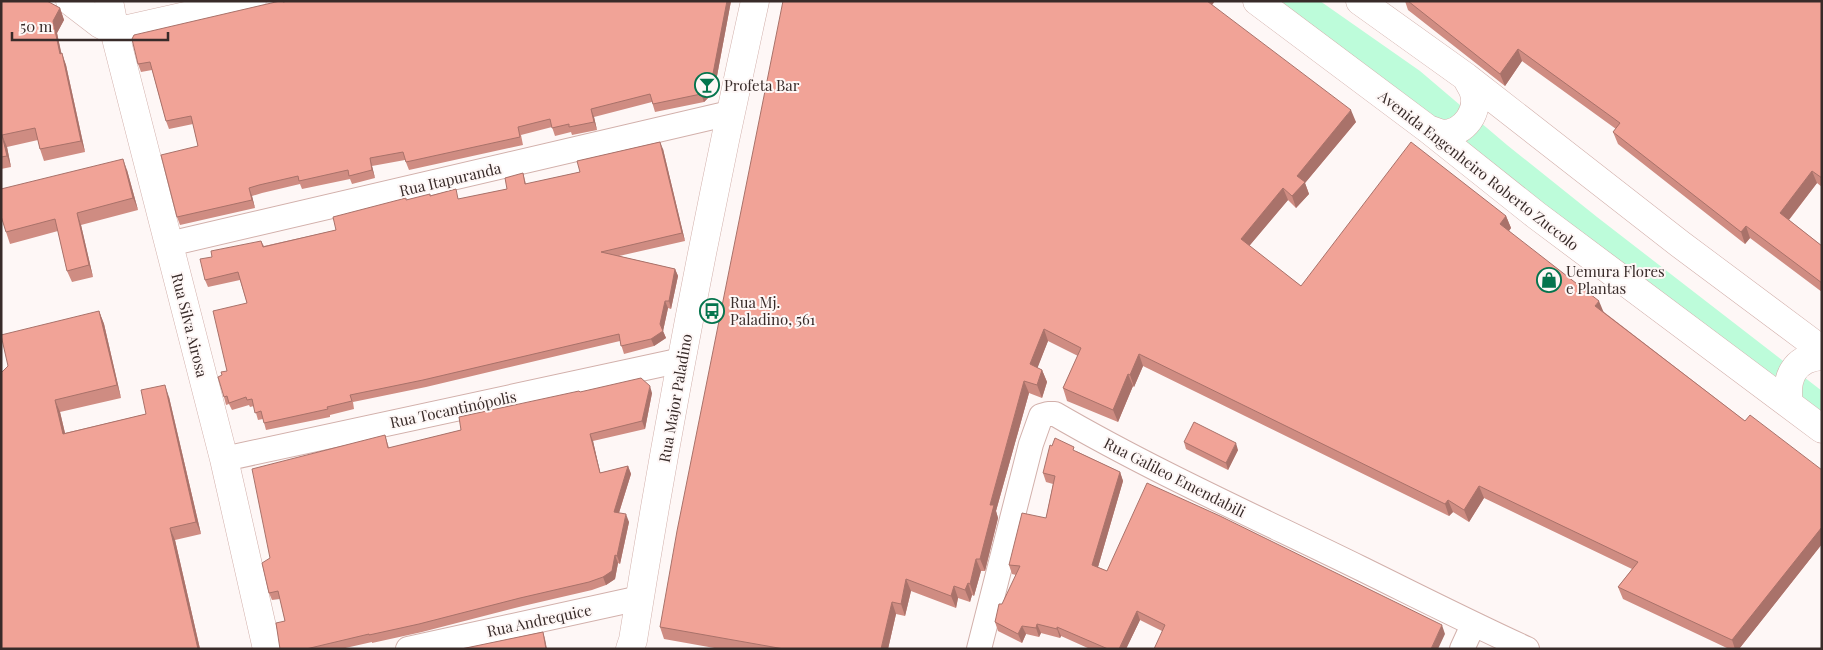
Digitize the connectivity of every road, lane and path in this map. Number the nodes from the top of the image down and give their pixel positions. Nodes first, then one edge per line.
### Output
1 (70, 1) edge
2 (109, 1) edge
3 (252, 1) edge
4 (755, 1) edge
5 (1257, 1) edge
6 (1360, 1) edge
7 (115, 32) junction
8 (1466, 77) junction
9 (730, 113) junction
10 (1428, 129) junction
11 (169, 244) junction
12 (1822, 350) edge
13 (1822, 356) edge
14 (682, 360) junction
15 (1789, 404) junction
16 (1822, 429) edge
17 (224, 459) junction
18 (640, 598) junction
19 (1473, 624) junction
20 (634, 646) edge
21 (267, 649) edge
22 (408, 649) edge
23 (979, 649) edge
24 (1462, 649) edge
25 (1527, 649) edge

1 - 7 main road
2 - 7 main road, Rua Silva Airosa
3 - 7 main road
4 - 9 main road, Rua Major Paladino
5 - 10 main road, Avenida Engenheiro Roberto Zuccolo
6 - 8 main road
7 - 11 main road, Rua Silva Airosa
8 - 10 main road
8 - 12 main road
9 - 11 street, Rua Itapuranda
9 - 14 main road, Rua Major Paladino
10 - 15 main road, Avenida Engenheiro Roberto Zuccolo
11 - 17 main road, Rua Silva Airosa
13 - 15 main road
14 - 17 street, Rua Tocantinópolis
14 - 18 main road, Rua Major Paladino
15 - 16 main road, Avenida Engenheiro Roberto Zuccolo
17 - 21 main road, Rua Silva Airosa
18 - 20 main road, Rua Major Paladino
18 - 22 street, Rua Andrequice
19 - 23 street, Rua Galileo Emendabili
19 - 24 street
19 - 25 street, Rua Galileo Emendabili

